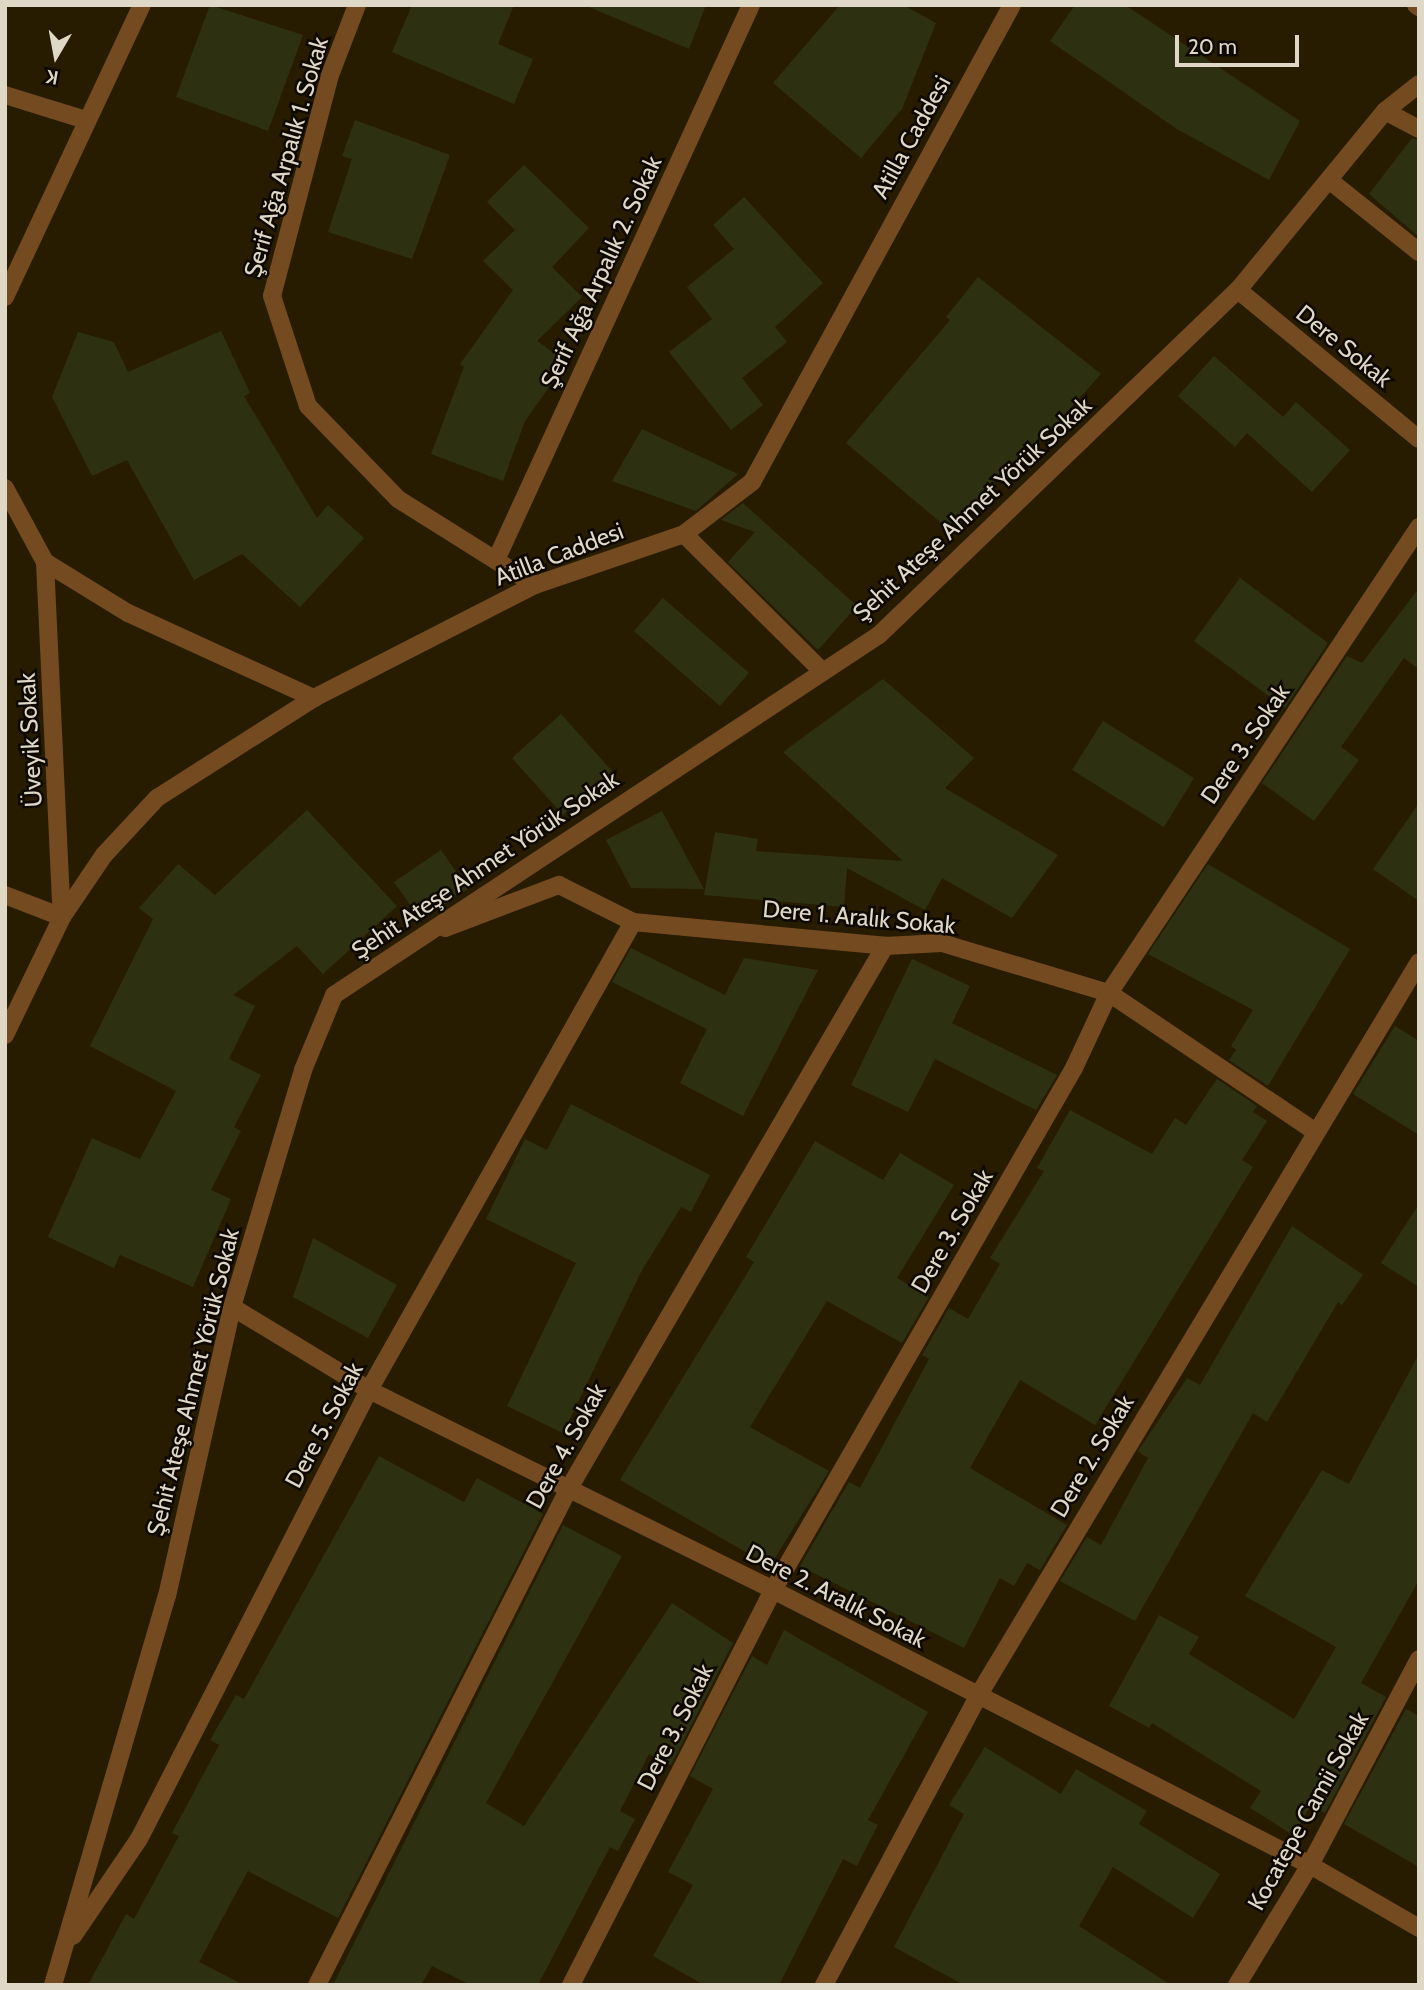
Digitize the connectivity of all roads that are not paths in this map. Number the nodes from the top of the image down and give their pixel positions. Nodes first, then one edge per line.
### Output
1 (142, 5) edge
2 (357, 5) edge
3 (751, 5) edge
4 (1012, 5) edge
5 (1419, 84) edge
6 (5, 95) edge
7 (1385, 111) junction
8 (86, 120) junction
9 (1419, 129) edge
10 (1329, 180) junction
11 (1419, 252) edge
12 (1238, 290) junction
13 (5, 296) edge
14 (1419, 439) edge
15 (5, 488) edge
16 (1419, 527) edge
17 (684, 534) junction
18 (496, 560) junction
19 (45, 562) junction
20 (535, 585) junction
21 (822, 671) junction
22 (314, 698) junction
23 (5, 895) edge
24 (62, 916) junction
25 (633, 922) junction
26 (414, 940) junction
27 (884, 946) junction
28 (1419, 962) edge
29 (1412, 984) edge
30 (1110, 993) junction
31 (5, 1035) edge
32 (1313, 1130) junction
33 (232, 1307) junction
34 (369, 1390) junction
35 (568, 1490) junction
36 (773, 1590) junction
37 (1419, 1658) edge
38 (978, 1696) junction
39 (1310, 1866) junction
40 (1419, 1928) edge
41 (63, 1951) junction
42 (53, 1985) edge
43 (317, 1985) edge
44 (571, 1985) edge
45 (824, 1985) edge
46 (1237, 1985) edge

1 - 8 street
2 - 18 street, Şerif Ağa Arpalık 1. Sokak
3 - 18 street, Şerif Ağa Arpalık 2. Sokak
4 - 17 street, Atilla Caddesi
5 - 7 street, Şehit Ateşe Ahmet Yörük Sokak
6 - 8 street
7 - 9 street
7 - 10 street, Şehit Ateşe Ahmet Yörük Sokak
8 - 13 street
10 - 11 street
10 - 12 street, Şehit Ateşe Ahmet Yörük Sokak
12 - 14 street, Dere Sokak
12 - 21 street, Şehit Ateşe Ahmet Yörük Sokak
15 - 19 street, Üveyik Sokak
16 - 30 street, Dere 3. Sokak
17 - 20 street, Atilla Caddesi
17 - 21 street
18 - 20 street, Şerif Ağa Arpalık 1. Sokak
19 - 22 street
19 - 24 street, Üveyik Sokak
20 - 22 street, Atilla Caddesi
21 - 26 street, Şehit Ateşe Ahmet Yörük Sokak
22 - 24 street, Atilla Caddesi
23 - 24 street
24 - 31 street, Atilla Caddesi
25 - 26 street, Dere 1. Aralık Sokak
25 - 27 street, Dere 1. Aralık Sokak
25 - 34 street, Dere 5. Sokak
26 - 33 street, Şehit Ateşe Ahmet Yörük Sokak
27 - 30 street, Dere 1. Aralık Sokak
27 - 35 street, Dere 4. Sokak
28 - 29 street, Dere 2. Sokak
29 - 32 street, Dere 2. Sokak
30 - 32 street, Dere 1. Aralık Sokak
30 - 36 street, Dere 3. Sokak
32 - 38 street, Dere 2. Sokak
33 - 34 street, Dere 2. Aralık Sokak
33 - 41 street, Şehit Ateşe Ahmet Yörük Sokak
34 - 35 street, Dere 2. Aralık Sokak
34 - 41 street, Dere 5. Sokak
35 - 36 street, Dere 2. Aralık Sokak
35 - 43 street, Dere 4. Sokak
36 - 38 street, Dere 2. Aralık Sokak
36 - 44 street, Dere 3. Sokak
37 - 39 street, Kocatepe Camii Sokak
38 - 39 street, Dere 2. Aralık Sokak
38 - 45 street, Dere 2. Sokak
39 - 40 street, Dere 2. Aralık Sokak
39 - 46 street, Kocatepe Camii Sokak
41 - 42 street, Şehit Ateşe Ahmet Yörük Sokak

